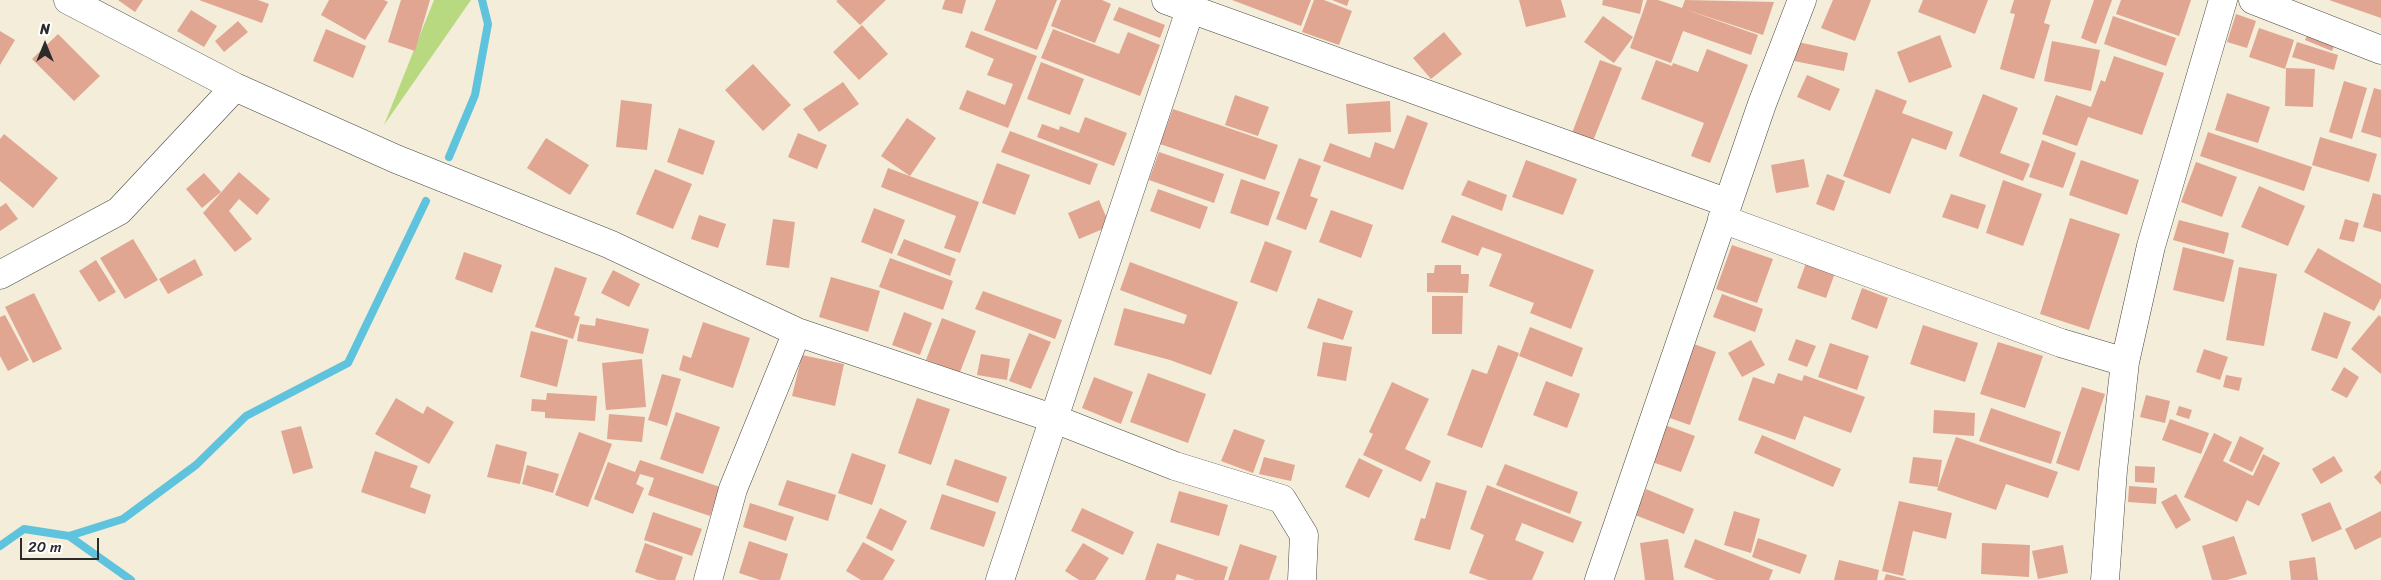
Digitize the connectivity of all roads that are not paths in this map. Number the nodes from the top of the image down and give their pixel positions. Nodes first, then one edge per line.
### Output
1 (68, 0) edge
2 (1802, 0) edge
3 (2223, 0) edge
4 (2253, 0) edge
5 (1178, 5) edge
6 (2381, 50) edge
7 (236, 86) junction
8 (1725, 211) junction
9 (0, 275) edge
10 (797, 332) junction
11 (2126, 362) junction
12 (1052, 418) junction
13 (708, 580) edge
14 (1000, 580) edge
15 (1302, 580) edge
16 (1599, 580) edge
17 (2105, 580) edge

1 - 7 street
2 - 8 street
3 - 11 street
4 - 6 street
5 - 8 street
5 - 12 street
7 - 9 street
7 - 10 street
8 - 11 street
8 - 16 street
10 - 12 street
10 - 13 street
11 - 17 street
12 - 14 street
12 - 15 street

